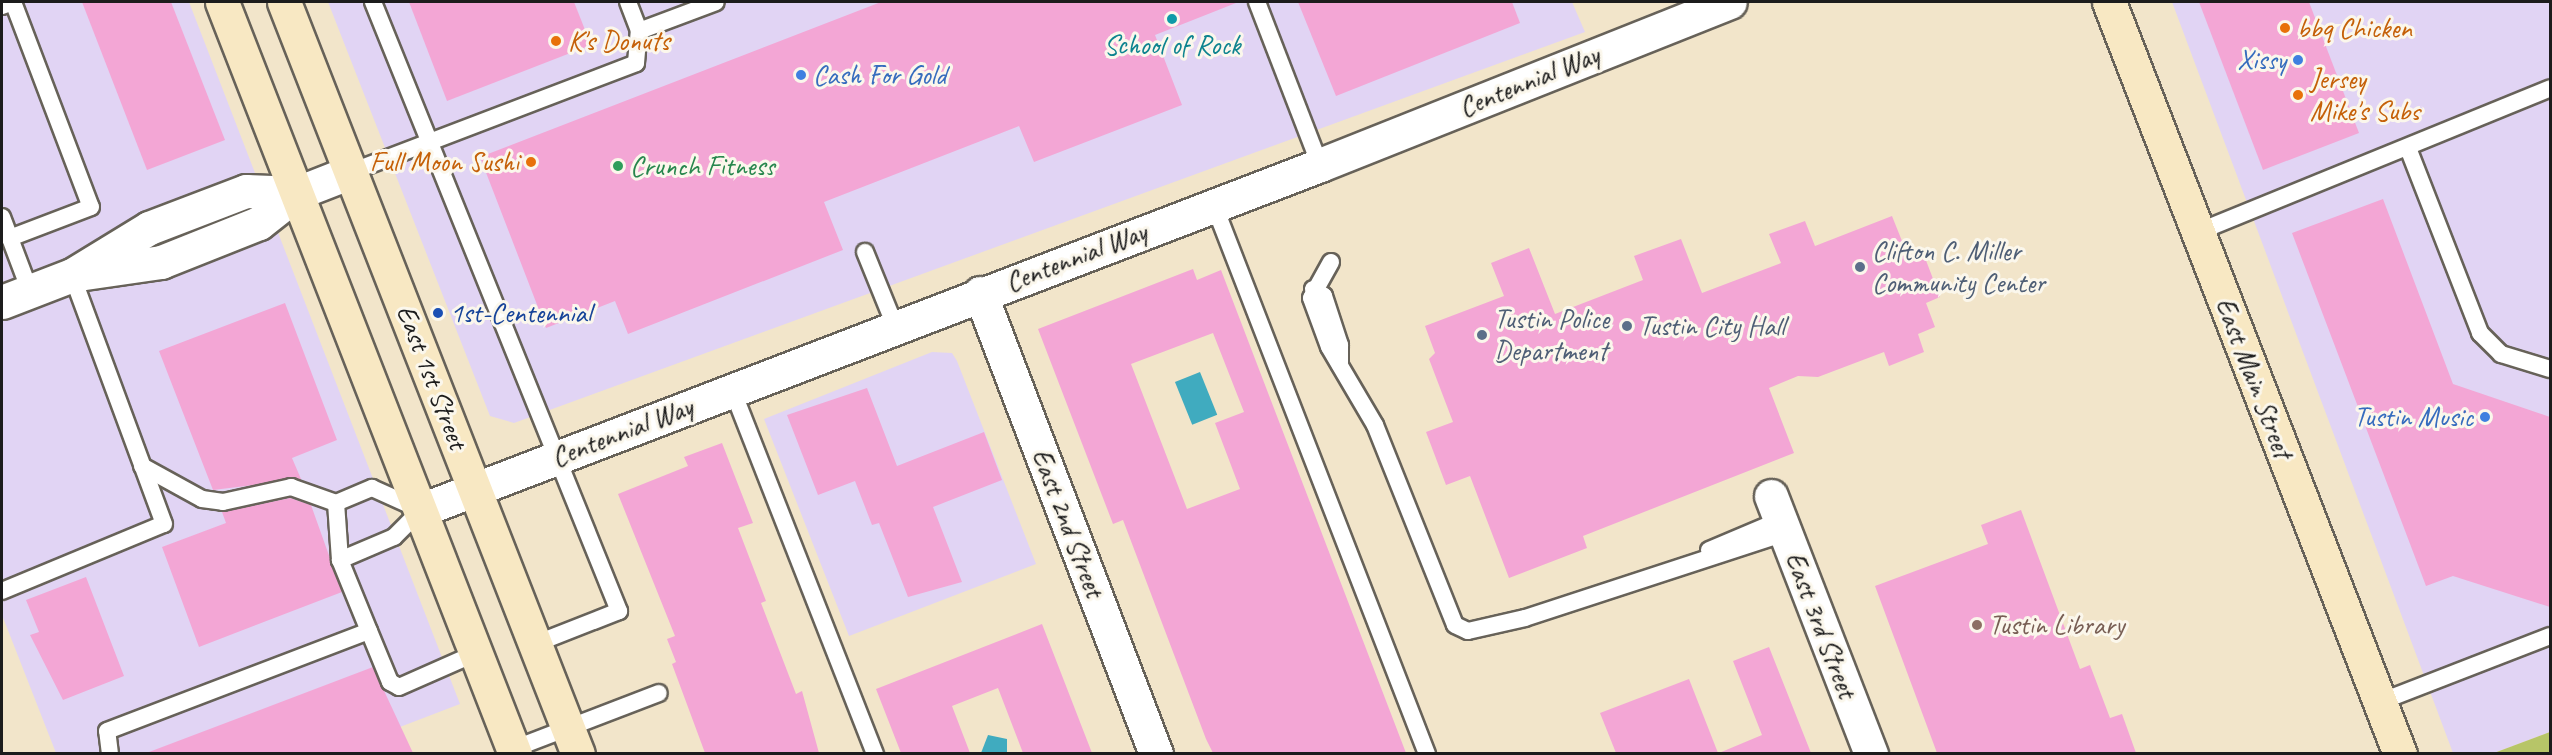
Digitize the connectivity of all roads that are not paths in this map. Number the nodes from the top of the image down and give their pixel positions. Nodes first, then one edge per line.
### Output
1 (222, 2) edge
2 (284, 2) edge
3 (373, 2) edge
4 (628, 2) edge
5 (716, 2) edge
6 (1257, 2) edge
7 (2109, 2) edge
8 (1722, 3) edge
9 (2, 6) edge
10 (639, 31) junction
11 (2550, 88) edge
12 (429, 141) junction
13 (2408, 148) junction
14 (1320, 165) junction
15 (351, 172) junction
16 (297, 193) junction
17 (1214, 205) junction
18 (2, 217) edge
19 (2198, 232) junction
20 (10, 238) junction
21 (865, 252) dead end
22 (1331, 262) dead end
23 (72, 275) junction
24 (980, 293) junction
25 (16, 296) edge
26 (895, 326) junction
27 (2550, 369) edge
28 (732, 389) junction
29 (559, 456) junction
30 (142, 466) junction
31 (475, 489) junction
32 (336, 503) junction
33 (420, 510) junction
34 (1779, 516) joint
35 (340, 560) junction
36 (2, 591) edge
37 (369, 631) junction
38 (2550, 636) edge
39 (535, 644) junction
40 (476, 653) junction
41 (659, 693) dead end
42 (2380, 702) junction
43 (573, 741) edge
44 (514, 751) edge
45 (110, 753) edge
46 (875, 753) edge
47 (1156, 753) edge
48 (1427, 753) edge
49 (1871, 753) edge
50 (2400, 753) edge

1 - 16 main road, East 1st Street
2 - 15 main road, East 1st Street
3 - 12 lane
4 - 10 lane
5 - 10 lane
6 - 14 lane
7 - 19 main road, East Main Street
8 - 14 street, Centennial Way
9 - 20 lane
10 - 12 lane
11 - 13 lane
12 - 15 lane
12 - 29 lane
13 - 19 lane
13 - 27 lane
14 - 17 street, Centennial Way
15 - 16 street
15 - 31 main road, East 1st Street
16 - 23 street
16 - 33 main road, East 1st Street
17 - 24 street, Centennial Way
17 - 48 lane
18 - 20 lane
19 - 42 main road, East Main Street
20 - 25 lane
21 - 26 lane
22 - 34 lane
23 - 25 street
23 - 30 lane
24 - 26 street, Centennial Way
24 - 47 street, East 2nd Street
26 - 28 street, Centennial Way
28 - 29 street, Centennial Way
28 - 46 lane
29 - 31 street, Centennial Way
29 - 39 lane
30 - 32 lane
30 - 36 lane
31 - 33 street, Centennial Way
31 - 39 main road, East 1st Street
32 - 33 lane
32 - 35 lane
33 - 35 lane
33 - 40 main road, East 1st Street
34 - 49 street, East 3rd Street
35 - 37 lane
37 - 40 lane
37 - 45 lane
38 - 42 lane
39 - 43 main road, East 1st Street
40 - 44 main road, East 1st Street
41 - 43 lane
42 - 50 main road, East Main Street
43 - 44 lane

